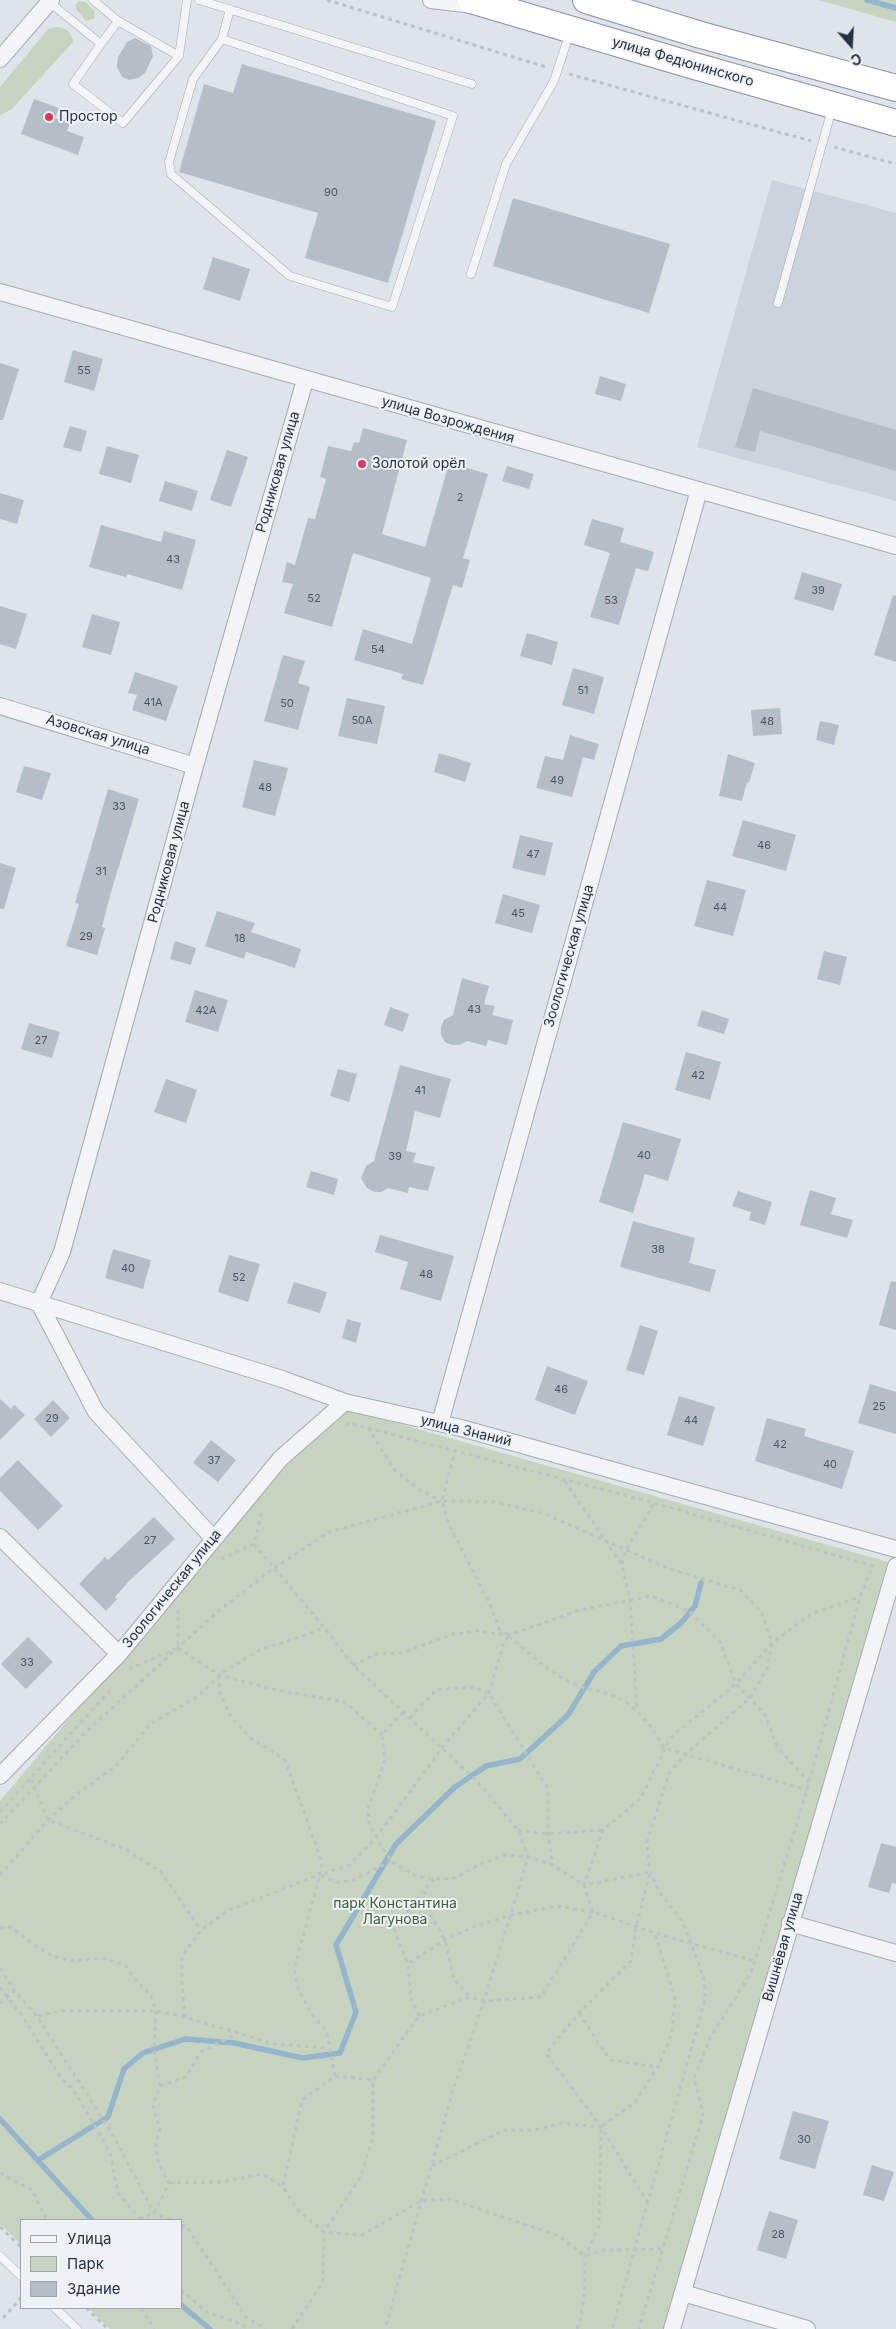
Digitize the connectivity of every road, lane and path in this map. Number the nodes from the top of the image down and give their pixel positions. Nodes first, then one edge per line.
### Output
1 (93, 0) edge
2 (186, 0) edge
3 (199, 0) edge
4 (327, 0) edge
5 (431, 0) edge
6 (471, 0) edge
7 (586, 0) edge
8 (50, 1) edge
9 (604, 4) edge
10 (230, 9) junction
11 (502, 9) junction
12 (118, 21) junction
13 (571, 30) junction
14 (222, 39) junction
15 (101, 44) junction
16 (179, 56) junction
17 (0, 59) edge
18 (558, 70) junction
19 (472, 84) dead end
20 (896, 88) edge
21 (833, 105) junction
22 (896, 122) edge
23 (822, 144) junction
24 (896, 164) edge
25 (472, 274) dead end
26 (0, 292) edge
27 (778, 303) dead end
28 (305, 380) junction
29 (699, 490) junction
30 (896, 546) edge
31 (0, 706) edge
32 (195, 766) junction
33 (0, 1291) edge
34 (39, 1302) junction
35 (345, 1402) junction
36 (440, 1423) junction
37 (368, 1428) junction
38 (342, 1429) dead end
39 (455, 1451) junction
40 (565, 1480) junction
41 (442, 1501) junction
42 (654, 1503) junction
43 (265, 1506) dead end
44 (0, 1537) edge
45 (213, 1538) junction
46 (605, 1541) junction
47 (254, 1544) junction
48 (896, 1549) edge
49 (626, 1550) junction
50 (212, 1563) dead end
51 (622, 1565) junction
52 (896, 1566) edge
53 (274, 1568) junction
54 (860, 1597) junction
55 (630, 1600) junction
56 (178, 1602) dead end
57 (324, 1627) junction
58 (509, 1635) junction
59 (772, 1643) junction
60 (178, 1648) junction
61 (119, 1654) junction
62 (353, 1665) junction
63 (128, 1670) dead end
64 (219, 1675) junction
65 (117, 1683) dead end
66 (736, 1684) junction
67 (489, 1692) junction
68 (750, 1698) junction
69 (637, 1709) junction
70 (403, 1712) junction
71 (410, 1718) junction
72 (382, 1735) junction
73 (442, 1748) junction
74 (664, 1748) junction
75 (686, 1754) junction
76 (0, 1776) edge
77 (31, 1779) junction
78 (810, 1782) junction
79 (34, 1786) junction
80 (808, 1790) junction
81 (0, 1812) edge
82 (48, 1820) junction
83 (0, 1824) edge
84 (518, 1830) junction
85 (603, 1830) junction
86 (548, 1834) junction
87 (376, 1838) junction
88 (528, 1857) junction
89 (391, 1861) junction
90 (553, 1865) junction
91 (650, 1872) junction
92 (0, 1874) edge
93 (320, 1875) junction
94 (434, 1879) junction
95 (584, 1885) junction
96 (424, 1890) junction
97 (593, 1912) junction
98 (512, 1915) junction
99 (790, 1923) junction
100 (636, 1927) junction
101 (0, 1928) edge
102 (201, 1930) junction
103 (655, 1933) junction
104 (445, 1940) junction
105 (691, 1943) junction
106 (896, 1953) edge
107 (754, 1961) junction
108 (408, 1964) junction
109 (0, 1968) edge
110 (0, 1987) edge
111 (15, 1991) junction
112 (8, 1997) junction
113 (470, 1997) junction
114 (484, 2001) junction
115 (0, 2003) edge
116 (156, 2010) junction
117 (579, 2013) junction
118 (37, 2016) junction
119 (419, 2016) junction
120 (185, 2017) junction
121 (236, 2034) junction
122 (329, 2048) junction
123 (658, 2067) junction
124 (335, 2076) junction
125 (373, 2080) junction
126 (160, 2086) junction
127 (601, 2127) junction
128 (432, 2166) junction
129 (0, 2173) edge
130 (169, 2183) junction
131 (283, 2187) junction
132 (421, 2201) junction
133 (648, 2203) junction
134 (154, 2213) junction
135 (46, 2219) edge
136 (139, 2219) edge
137 (142, 2219) edge
138 (169, 2219) edge
139 (182, 2225) edge
140 (0, 2227) edge
141 (324, 2232) junction
142 (20, 2246) edge
143 (662, 2249) junction
144 (634, 2250) junction
145 (0, 2256) edge
146 (585, 2256) junction
147 (20, 2275) edge
148 (182, 2291) edge
149 (683, 2293) junction
150 (20, 2299) edge
151 (56, 2309) edge
152 (87, 2309) edge
153 (142, 2309) edge
154 (3, 2318) dead end
155 (78, 2329) edge
156 (108, 2329) edge
157 (154, 2329) edge
158 (248, 2329) edge
159 (265, 2329) edge
160 (292, 2329) edge
161 (385, 2329) edge
162 (577, 2329) edge
163 (612, 2329) edge
164 (639, 2329) edge
165 (672, 2329) edge
166 (807, 2329) edge

1 - 12 lane
2 - 16 lane
3 - 10 lane
4 - 18 path
5 - 11 street
6 - 11 highway, улица Федюнинского
7 - 9 highway
8 - 15 lane
8 - 17 street
9 - 20 highway
10 - 14 lane
10 - 19 lane
11 - 13 highway, улица Федюнинского
12 - 15 lane
12 - 16 lane
13 - 18 lane
13 - 21 highway, улица Федюнинского
14 - 14 lane
15 - 16 lane
18 - 23 path
18 - 25 lane
21 - 22 highway, улица Федюнинского
21 - 23 lane
23 - 24 path
23 - 27 lane
26 - 28 street, улица Возрождения
28 - 29 street, улица Возрождения
28 - 32 street, Родниковая улица
29 - 30 street, улица Возрождения
29 - 36 street, Зоологическая улица
31 - 32 street, Азовская улица
32 - 34 street, Родниковая улица
33 - 34 street
34 - 35 street, улица Знаний
34 - 45 street
35 - 36 street, улица Знаний
35 - 45 street, Зоологическая улица
36 - 48 street, улица Знаний
37 - 38 path
37 - 39 path
37 - 41 path
39 - 40 path
39 - 41 path
40 - 42 path
40 - 46 path
41 - 46 path
41 - 53 path
41 - 58 path
42 - 49 path
42 - 54 path
43 - 47 path
44 - 61 street
45 - 61 street, Зоологическая улица
46 - 49 path
46 - 51 path
47 - 50 path
47 - 53 path
49 - 51 path
49 - 59 path
51 - 55 path
52 - 99 street, Вишнёвая улица
53 - 57 path
53 - 60 path
54 - 59 path
54 - 78 path
55 - 58 path
55 - 66 path
55 - 69 path
56 - 60 path
57 - 62 path
57 - 64 path
58 - 62 path
58 - 67 path
58 - 69 path
59 - 66 path
59 - 68 path
60 - 63 path
60 - 64 path
60 - 79 path
61 - 76 street, Зоологическая улица
62 - 70 path
64 - 72 path
64 - 82 path
64 - 93 path
65 - 77 path
66 - 68 path
66 - 74 path
67 - 71 path
67 - 73 path
67 - 86 path
68 - 75 path
68 - 78 path
69 - 74 path
70 - 71 path
70 - 72 path
71 - 73 path
72 - 87 path
73 - 84 path
73 - 87 path
74 - 75 path
74 - 85 path
75 - 80 path
75 - 91 path
77 - 79 path
77 - 81 path
78 - 80 path
79 - 82 path
79 - 83 path
80 - 107 path
82 - 92 path
82 - 102 path
84 - 86 path
84 - 88 path
85 - 86 path
85 - 95 path
86 - 90 path
87 - 89 path
87 - 93 path
88 - 90 path
88 - 94 path
88 - 98 path
89 - 93 path
89 - 94 path
90 - 95 path
91 - 95 path
91 - 100 path
91 - 105 path
93 - 102 path
93 - 122 path
94 - 96 path
95 - 97 path
96 - 104 path
96 - 108 path
97 - 98 path
97 - 100 path
97 - 114 path
98 - 104 path
98 - 114 path
99 - 106 street
99 - 149 street, Вишнёвая улица
100 - 103 path
100 - 117 path
101 - 116 path, bridge
102 - 120 path
103 - 105 path
103 - 123 path
104 - 108 path
104 - 113 path
105 - 107 path
105 - 133 path
107 - 143 path
108 - 119 path
109 - 111 path
110 - 112 path
111 - 112 path
111 - 118 path
112 - 115 path
112 - 136 path
113 - 114 path
113 - 119 path
114 - 128 path
116 - 118 path
116 - 120 path
116 - 126 path, bridge
117 - 123 path
117 - 127 path
118 - 134 path
119 - 125 path
120 - 121 path
121 - 122 path
121 - 126 path
122 - 124 path
123 - 127 path
124 - 125 path
124 - 131 path
125 - 141 path
126 - 130 path, bridge
127 - 128 path
127 - 133 path
127 - 146 path
128 - 132 path
129 - 135 path
130 - 131 path
130 - 134 path, bridge
131 - 141 path
132 - 141 path
132 - 146 path
132 - 161 path
133 - 144 path
134 - 137 path, bridge
134 - 138 path
139 - 159 path
140 - 142 path
141 - 160 path
143 - 144 path
143 - 164 path
144 - 146 path
144 - 163 path
145 - 147 lane
146 - 162 path
148 - 158 path
149 - 165 street, Вишнёвая улица
149 - 166 street
150 - 154 path
151 - 155 lane
152 - 156 path
153 - 157 path

